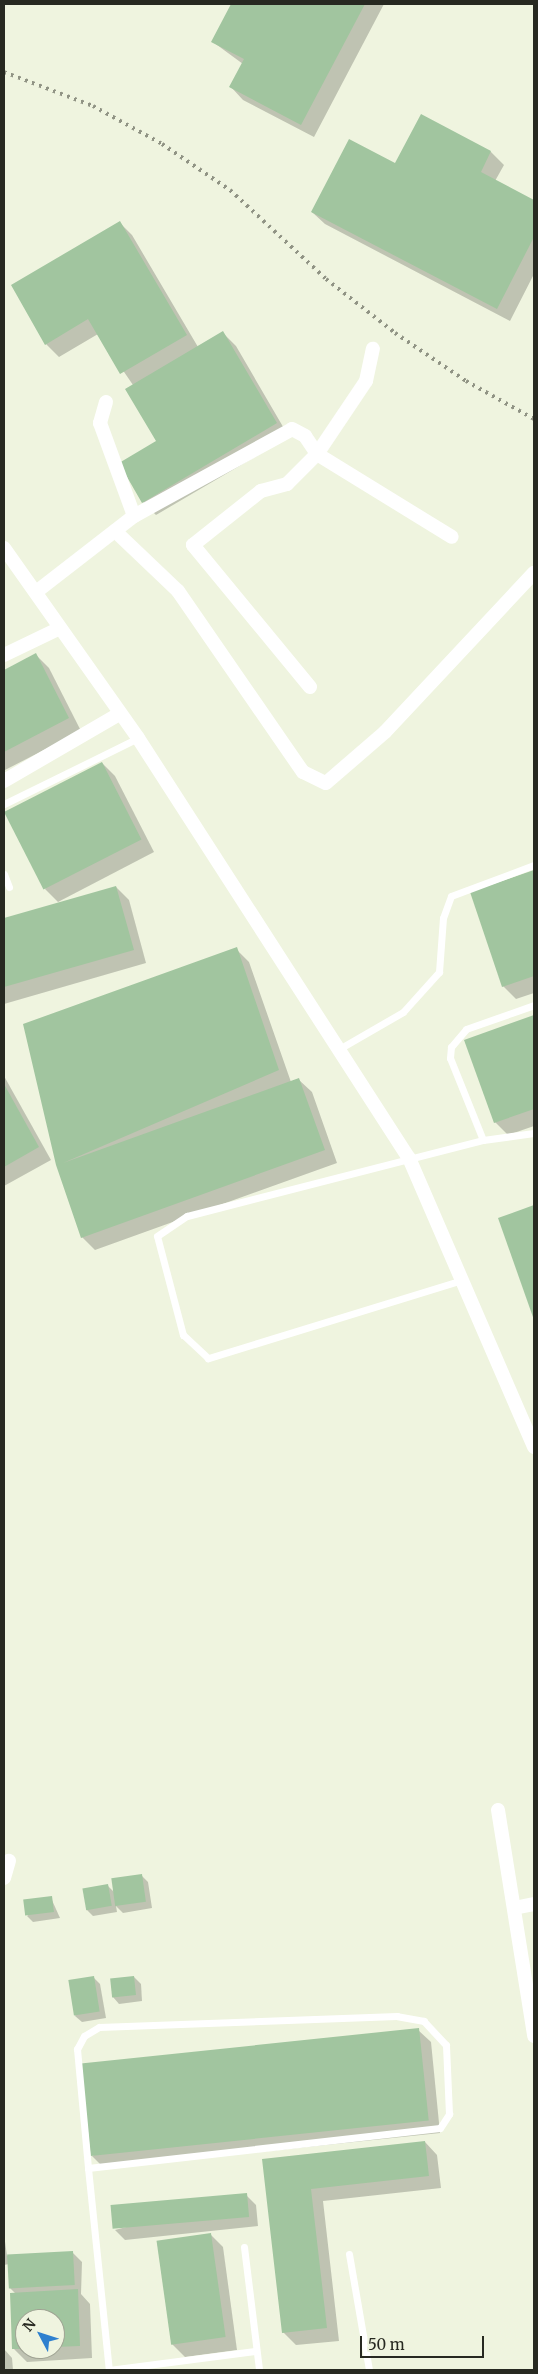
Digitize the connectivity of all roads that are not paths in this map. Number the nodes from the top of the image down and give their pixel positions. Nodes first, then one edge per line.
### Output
1 (373, 349) dead end
2 (106, 402) dead end
3 (318, 454) junction
4 (134, 516) junction
5 (115, 531) junction
6 (452, 537) dead end
7 (4, 548) edge
8 (534, 573) edge
9 (36, 592) junction
10 (58, 629) junction
11 (4, 655) edge
12 (310, 688) dead end
13 (118, 714) junction
14 (138, 738) junction
15 (4, 780) edge
16 (4, 804) edge
17 (534, 865) edge
18 (4, 874) edge
19 (9, 888) dead end
20 (534, 1005) edge
21 (339, 1049) junction
22 (534, 1133) edge
23 (484, 1140) junction
24 (409, 1158) junction
25 (459, 1281) junction
26 (534, 1447) edge
27 (498, 1810) dead end
28 (9, 1861) dead end
29 (4, 1878) edge
30 (534, 1904) edge
31 (514, 1908) junction
32 (534, 2036) edge
33 (88, 2168) junction
34 (244, 2246) dead end
35 (350, 2254) dead end
36 (255, 2350) junction
37 (110, 2370) edge
38 (259, 2370) edge
39 (368, 2370) edge

1 - 3 street
2 - 4 street
3 - 4 street
3 - 6 street
3 - 12 street
4 - 5 street
5 - 8 street
5 - 9 street
7 - 9 street
9 - 10 street
10 - 11 street
10 - 13 street
13 - 14 street
13 - 15 street
14 - 16 lane
14 - 21 street
17 - 21 lane
18 - 19 lane
20 - 23 lane
21 - 24 street
22 - 23 lane
23 - 24 lane
24 - 25 street
24 - 25 lane
25 - 26 street
27 - 31 street
28 - 29 street
30 - 31 street
31 - 32 street
33 - 33 lane
33 - 37 lane
34 - 36 lane
35 - 39 lane
36 - 37 lane
36 - 38 lane

